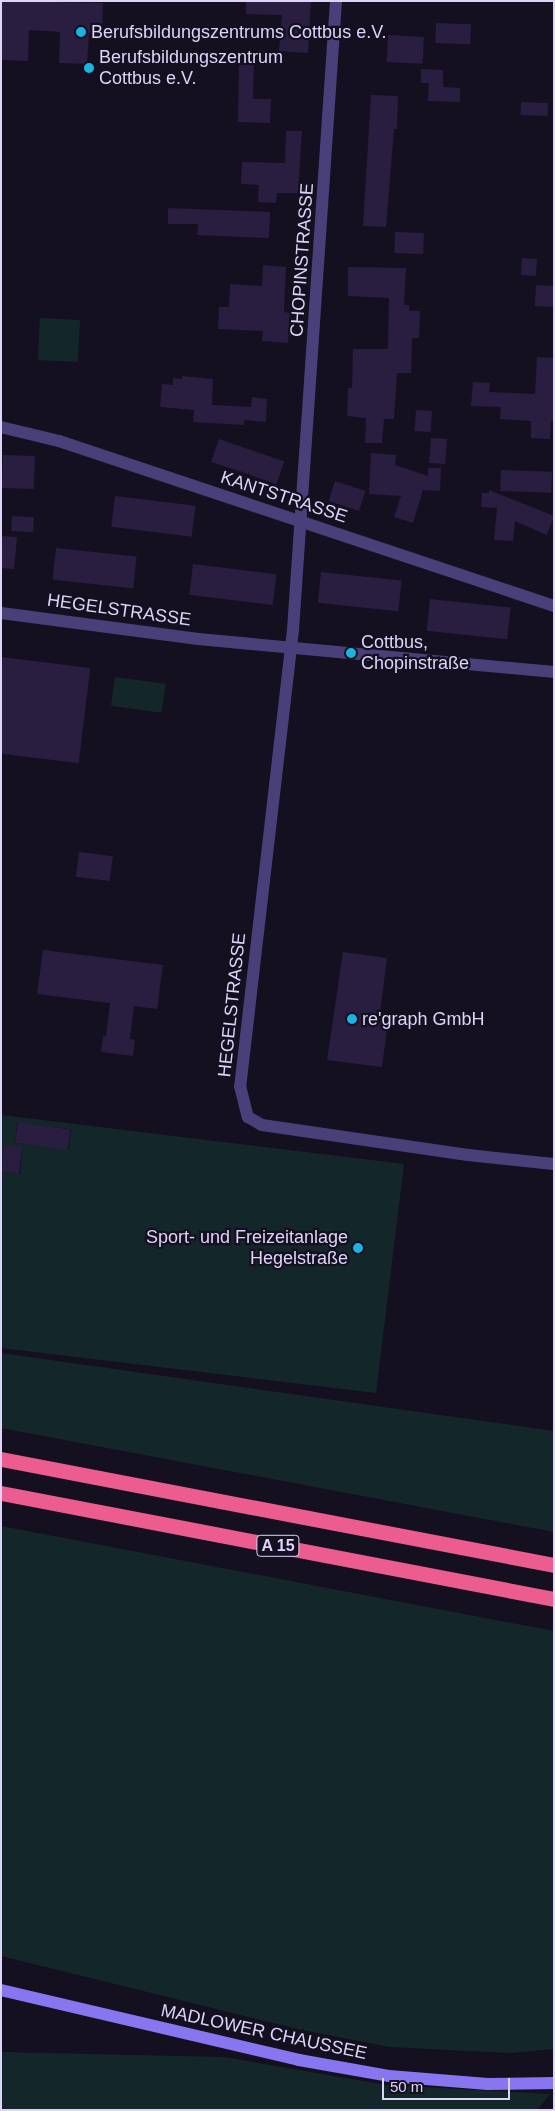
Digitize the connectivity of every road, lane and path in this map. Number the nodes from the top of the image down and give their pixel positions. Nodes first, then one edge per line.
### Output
1 (336, 1) edge
2 (1, 427) edge
3 (302, 521) junction
4 (554, 606) edge
5 (1, 612) edge
6 (292, 647) junction
7 (554, 672) edge
8 (554, 1164) edge
9 (1, 1459) edge
10 (1, 1492) edge
11 (554, 1565) edge
12 (554, 1599) edge
13 (1, 1990) edge
14 (554, 2083) edge

1 - 3 street, CHOPINSTRASSE
2 - 3 street, KANTSTRASSE
3 - 4 street, KANTSTRASSE
3 - 6 street, HEGELSTRASSE
5 - 6 street, HEGELSTRASSE
6 - 7 street, HEGELSTRASSE
6 - 8 street, HEGELSTRASSE
9 - 11 highway, A 15
10 - 12 highway, A 15
13 - 14 main road, MADLOWER CHAUSSEE

